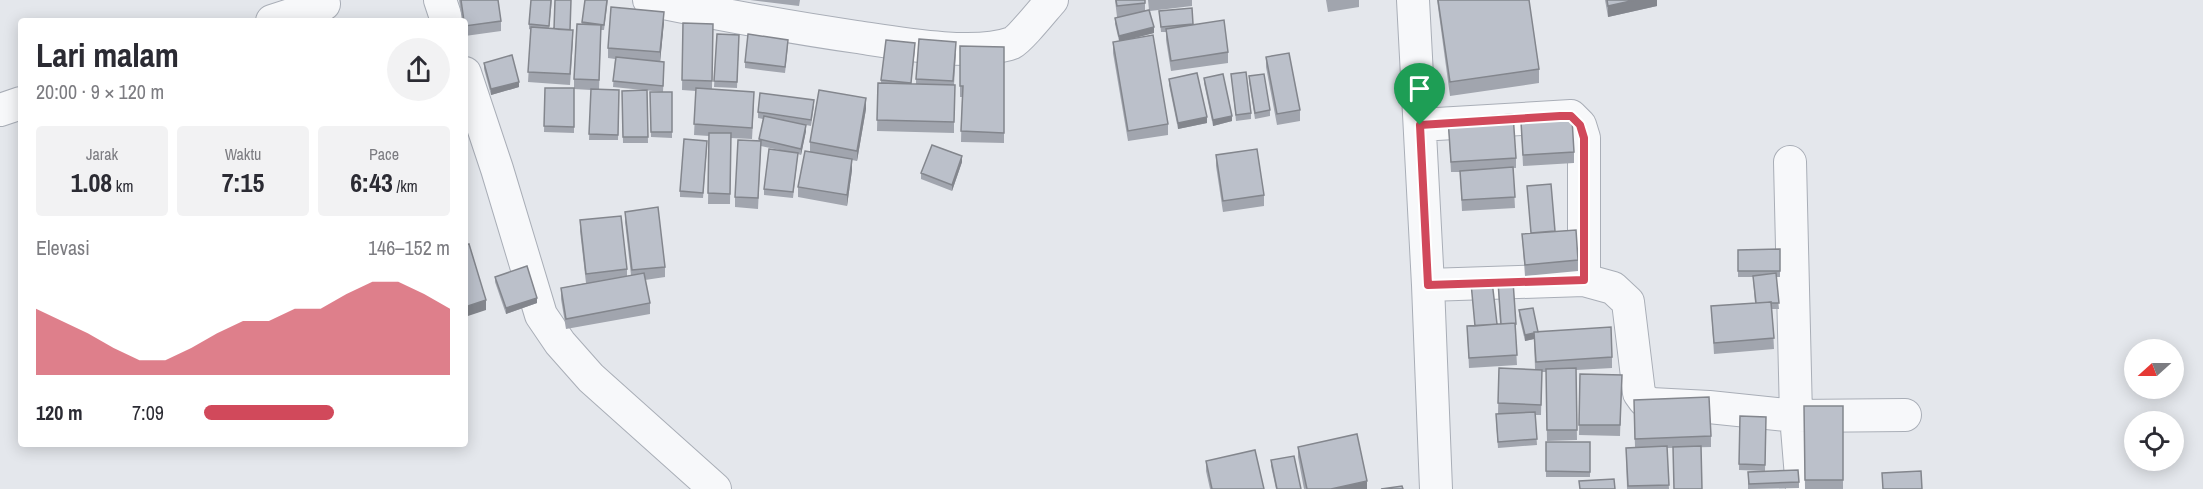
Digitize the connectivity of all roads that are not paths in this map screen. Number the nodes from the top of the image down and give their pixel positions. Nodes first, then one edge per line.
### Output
1 (440, 0) edge
2 (649, 0) edge
3 (1052, 0) edge
4 (1413, 0) edge
5 (330, 1) edge
6 (281, 18) edge
7 (446, 18) edge
8 (468, 82) edge
9 (18, 105) edge
10 (0, 110) edge
11 (1420, 125) junction
12 (1790, 162) dead end
13 (1584, 280) junction
14 (1428, 285) junction
15 (1905, 415) dead end
16 (1796, 416) junction
17 (715, 489) edge
18 (1436, 489) edge
19 (1802, 489) edge

1 - 7 street
2 - 3 street
4 - 11 street
5 - 6 street
8 - 17 street
9 - 10 street
11 - 13 street
11 - 14 street
12 - 16 street
13 - 14 street
13 - 16 street
14 - 18 street
15 - 16 street
16 - 19 street

